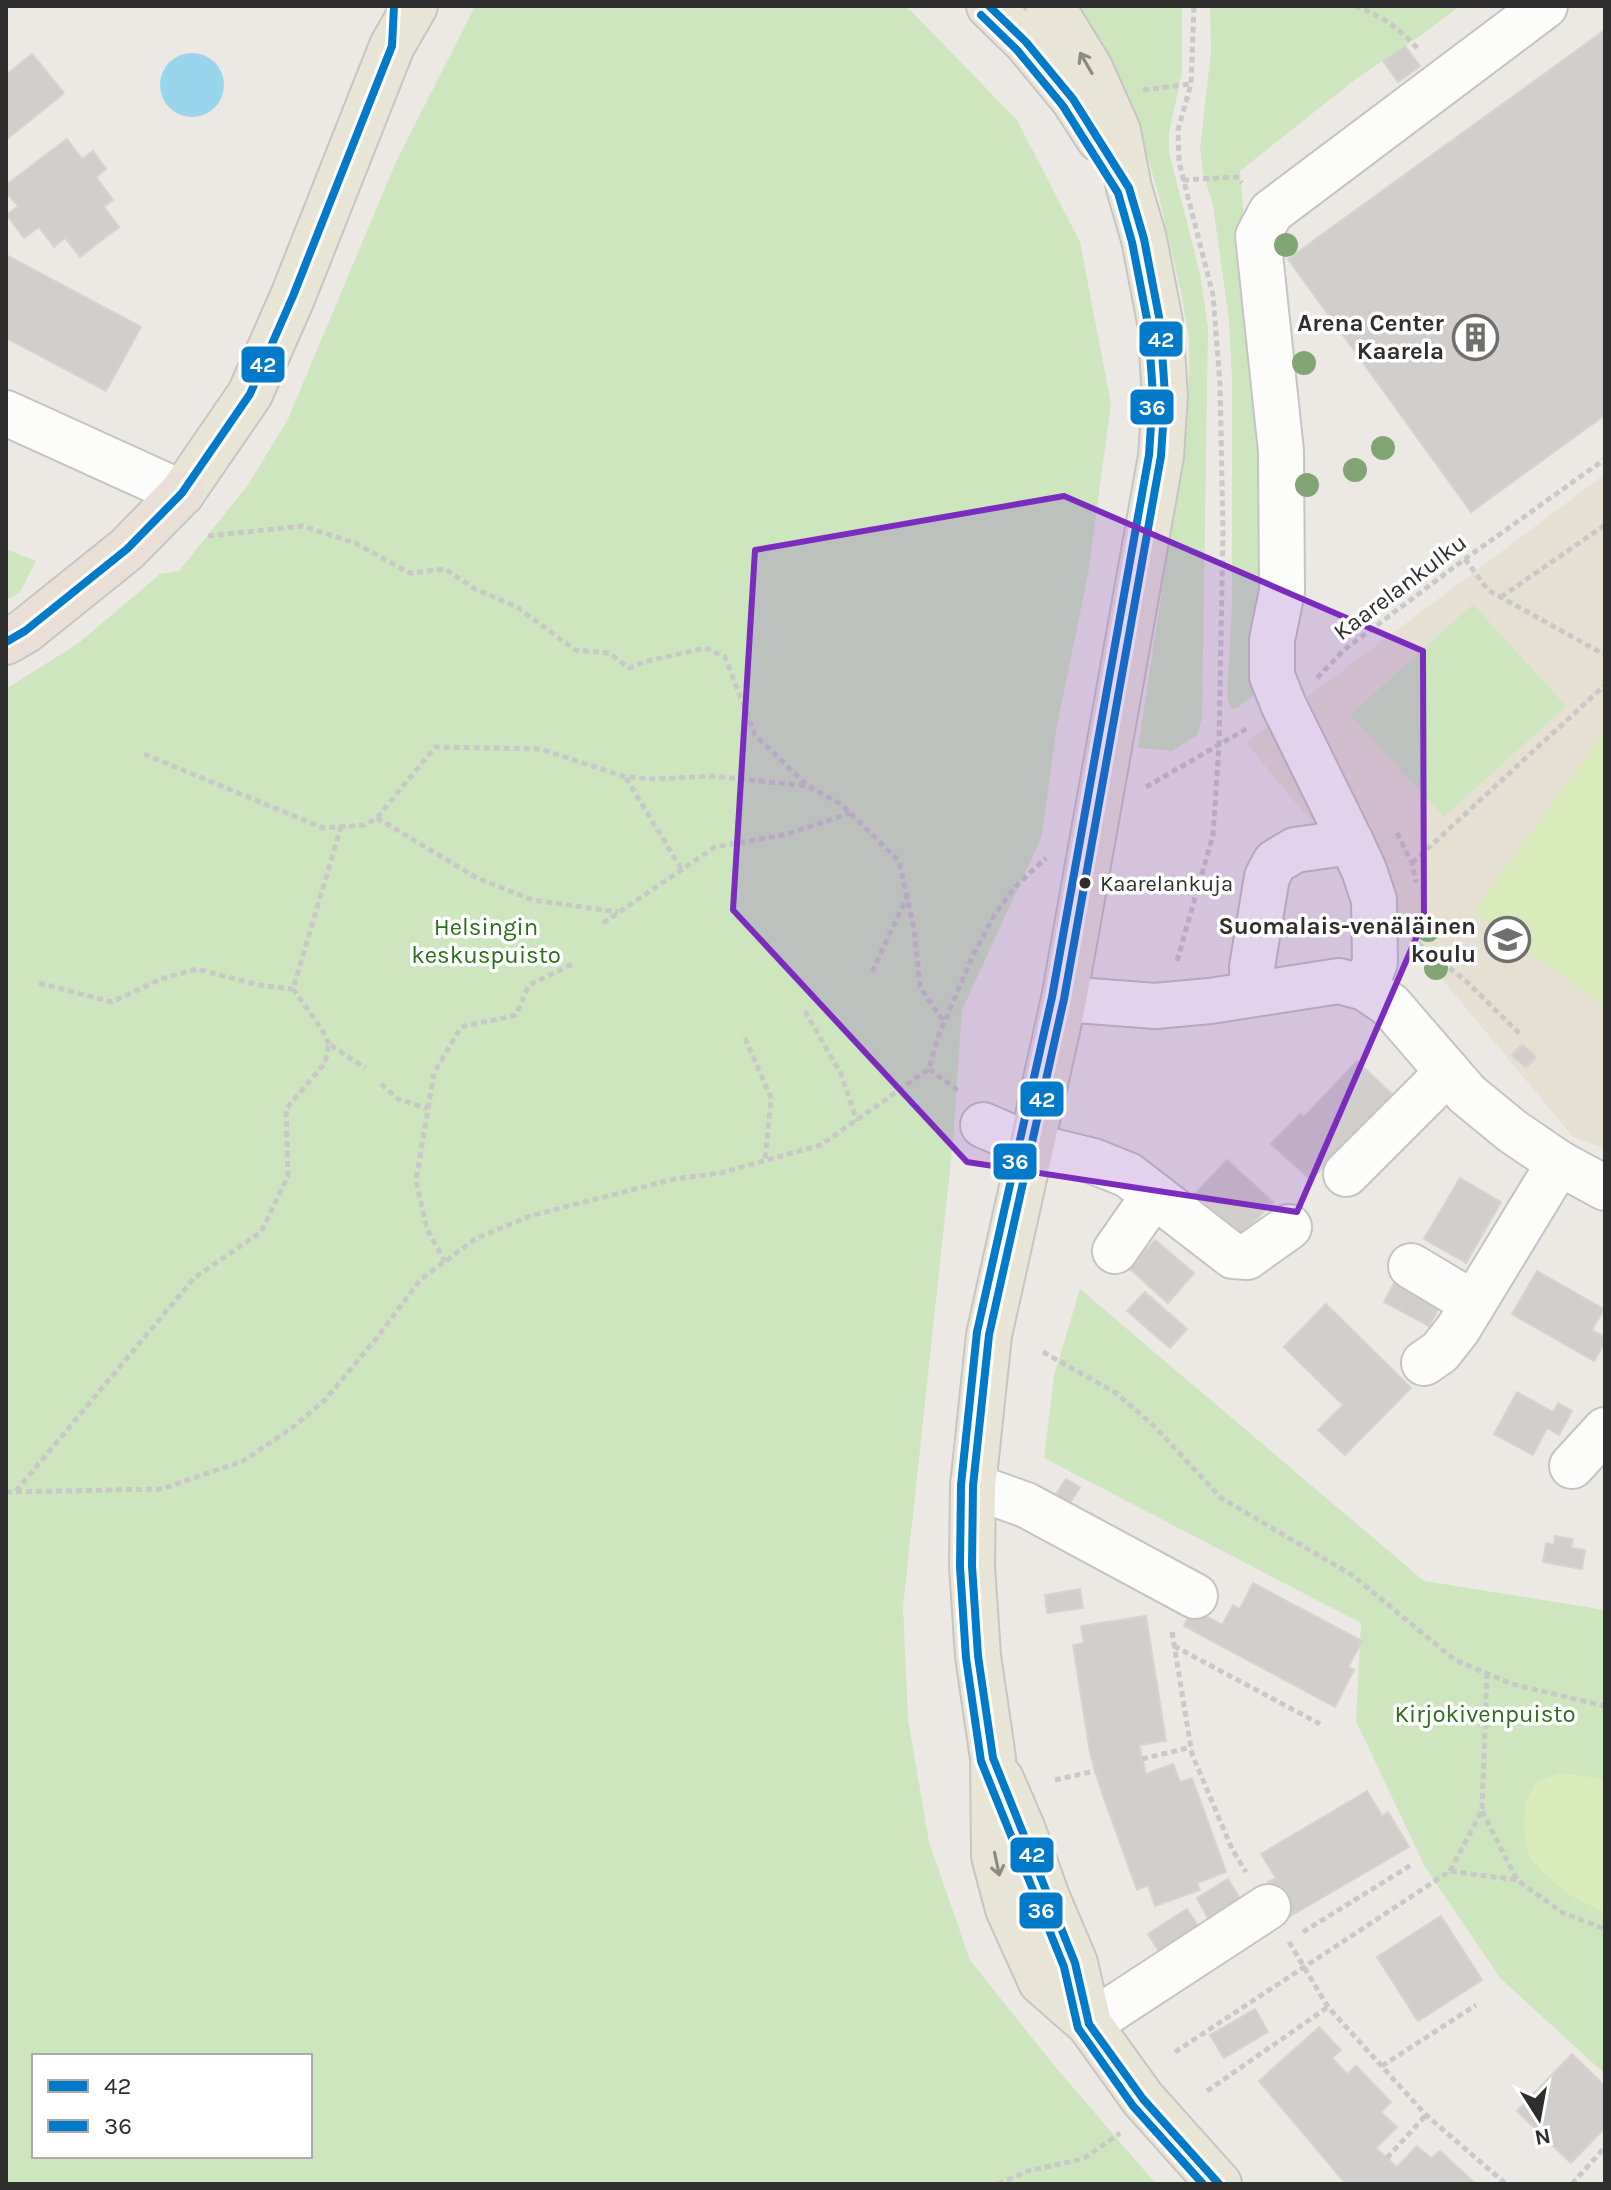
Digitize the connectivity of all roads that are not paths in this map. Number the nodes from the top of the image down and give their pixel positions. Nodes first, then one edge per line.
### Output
1 (415, 6) edge
2 (989, 6) edge
3 (1048, 6) edge
4 (1545, 6) edge
5 (393, 26) edge
6 (1129, 188) junction
7 (6, 413) edge
8 (182, 493) junction
9 (6, 642) edge
10 (1351, 842) junction
11 (1365, 988) junction
12 (1253, 994) junction
13 (1064, 999) junction
14 (1448, 1072) junction
15 (983, 1125) dead end
16 (1031, 1146) junction
17 (1559, 1163) junction
18 (1346, 1174) dead end
19 (1605, 1188) edge
20 (1147, 1205) junction
21 (1289, 1227) dead end
22 (1115, 1251) dead end
23 (1411, 1266) dead end
24 (1213, 1276) dead end
25 (1473, 1303) junction
26 (1424, 1363) dead end
27 (1605, 1430) edge
28 (1572, 1466) dead end
29 (973, 1486) junction
30 (1195, 1596) dead end
31 (1278, 1924) road end
32 (1089, 2024) junction
33 (1219, 2184) edge

1 - 5 main road
2 - 6 main road
6 -> 3 main road
4 - 10 street
5 - 8 main road
6 - 13 main road
7 - 8 street
8 - 9 highway
10 - 11 street
10 - 12 street
11 - 12 street
11 - 14 street
12 - 13 street
13 - 16 main road
14 - 17 street
14 - 18 street
15 - 16 street
16 - 20 street
16 - 29 main road
17 - 19 street
17 - 25 street
20 - 21 street
20 - 22 street
20 - 24 street
23 - 25 street
25 - 26 street
27 - 28 street
29 - 30 street
29 - 32 main road
31 - 32 street
32 - 33 main road

